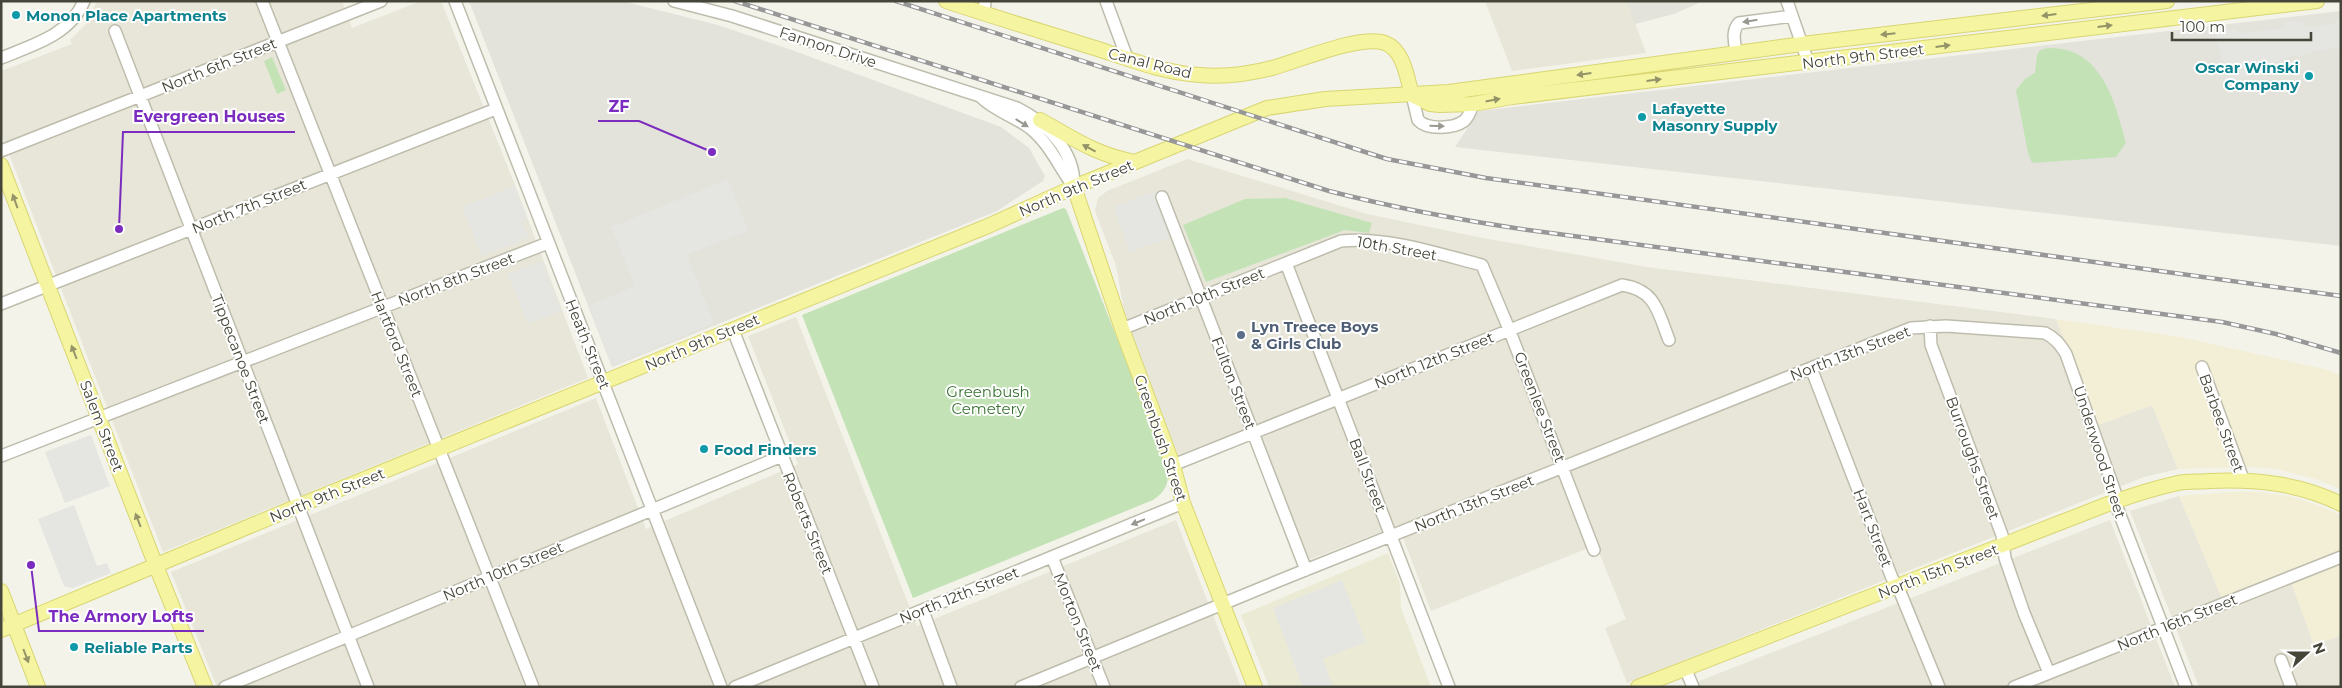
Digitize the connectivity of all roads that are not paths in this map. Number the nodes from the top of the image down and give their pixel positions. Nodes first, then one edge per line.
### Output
1 (84, 1) edge
2 (262, 1) edge
3 (381, 1) edge
4 (455, 1) edge
5 (674, 1) edge
6 (946, 1) edge
7 (1106, 1) edge
8 (1787, 1) edge
9 (2167, 1) edge
10 (2317, 1) edge
11 (985, 8) edge
12 (1792, 16) junction
13 (115, 30) dead end
14 (278, 42) junction
15 (1802, 44) junction
16 (1736, 53) junction
17 (1, 58) edge
18 (1127, 58) junction
19 (1808, 62) junction
20 (1412, 95) junction
21 (140, 96) junction
22 (981, 98) junction
23 (1473, 104) junction
24 (496, 109) junction
25 (1040, 120) junction
26 (1, 151) edge
27 (1136, 162) junction
28 (1, 164) edge
29 (330, 174) junction
30 (1074, 187) junction
31 (1162, 197) dead end
32 (191, 229) junction
33 (548, 243) junction
34 (1286, 263) junction
35 (1482, 265) joint
36 (48, 286) junction
37 (1202, 298) junction
38 (1, 304) edge
39 (382, 308) junction
40 (1930, 326) junction
41 (1122, 329) junction
42 (1510, 329) junction
43 (733, 330) junction
44 (1669, 340) dead end
45 (242, 361) junction
46 (1811, 368) junction
47 (2202, 368) dead end
48 (604, 383) junction
49 (1339, 400) junction
50 (99, 418) junction
51 (1253, 433) junction
52 (439, 449) junction
53 (1, 456) edge
54 (782, 456) junction
55 (1173, 465) junction
56 (1563, 467) junction
57 (2243, 479) junction
58 (2115, 502) junction
59 (1183, 503) junction
60 (2341, 504) edge
61 (298, 506) junction
62 (652, 509) junction
63 (1392, 536) junction
64 (2004, 545) junction
65 (1594, 550) dead end
66 (1052, 557) junction
67 (2341, 557) edge
68 (156, 566) junction
69 (1306, 570) junction
70 (489, 577) junction
71 (1898, 587) junction
72 (1, 591) edge
73 (1223, 604) junction
74 (923, 611) junction
75 (2163, 627) junction
76 (8, 628) edge
77 (348, 636) junction
78 (853, 638) junction
79 (1093, 658) junction
80 (2281, 660) dead end
81 (1685, 668) junction
82 (2049, 673) junction
83 (38, 687) edge
84 (205, 687) edge
85 (225, 687) edge
86 (368, 687) edge
87 (532, 687) edge
88 (721, 687) edge
89 (735, 687) edge
90 (874, 687) edge
91 (951, 687) edge
92 (1021, 687) edge
93 (1104, 687) edge
94 (1255, 687) edge
95 (1449, 687) edge
96 (1638, 687) edge
97 (1693, 687) edge
98 (1939, 687) edge
99 (2014, 687) edge
100 (2186, 687) edge
101 (2291, 687) edge

1 - 17 street
2 - 14 street, Hartford Street
3 - 14 street, North 6th Street
4 - 24 street, Heath Street
5 - 22 street, Fannon Drive
6 - 11 main road, Canal Road
7 - 18 street
8 - 12 street
9 -> 15 main road, North 9th Street
19 -> 10 main road, North 9th Street
11 - 18 main road, Canal Road
12 - 15 street
12 -> 16 street
13 - 21 street, Tippecanoe Street
14 - 21 street, North 6th Street
14 - 29 street, Hartford Street
15 - 16 main road, North 9th Street
15 - 19 street
16 -> 20 main road, North 9th Street
18 - 20 main road, Canal Road
23 -> 19 main road, North 9th Street
20 - 23 main road, North 9th Street
20 -> 23 street
20 - 27 main road, North 9th Street
21 - 26 street, North 6th Street
21 - 32 street, Tippecanoe Street
22 - 25 street, Fannon Drive
22 -> 30 street, Fannon Drive
24 - 29 street, North 7th Street
24 - 33 street, Heath Street
27 -> 25 main road
25 - 30 street, Fannon Drive
27 - 30 main road, North 9th Street
36 -> 28 main road, Salem Street
29 - 32 street, North 7th Street
29 - 39 street, Hartford Street
30 - 41 main road, Greenbush Street
30 - 43 main road, North 9th Street
31 - 37 street, Fulton Street
32 - 36 street, North 7th Street
32 - 45 street, Tippecanoe Street
33 - 39 street, North 8th Street
33 - 48 street, Heath Street
34 - 35 street, 10th Street
34 - 37 street, North 10th Street
34 - 49 street, Ball Street
35 - 42 street, Greenlee Street
36 - 38 street, North 7th Street
50 -> 36 main road, Salem Street
37 - 41 street, North 10th Street
37 - 51 street, Fulton Street
39 - 45 street, North 8th Street
39 - 52 street, Hartford Street
40 - 46 street, North 13th Street
40 - 58 street, Underwood Street
40 - 64 street, Burroughs Street
41 - 55 main road, Greenbush Street
42 - 44 street, North 12th Street
42 - 49 street, North 12th Street
42 - 56 street, Greenlee Street
43 - 48 main road, North 9th Street
43 - 54 street, Roberts Street
45 - 50 street, North 8th Street
45 - 61 street, Tippecanoe Street
46 - 56 street, North 13th Street
46 - 71 street, Hart Street
47 - 57 street, Barbee Street
48 - 52 main road, North 9th Street
48 - 62 street, Heath Street
49 - 51 street, North 12th Street
49 - 63 street, Ball Street
50 - 53 street, North 8th Street
68 -> 50 main road, Salem Street
51 - 55 street, North 12th Street
51 - 69 street, Fulton Street
52 - 61 main road, North 9th Street
52 - 70 street, Hartford Street
54 - 62 street, North 10th Street
54 - 78 street, Roberts Street
55 - 59 main road, Greenbush Street
56 - 63 street, North 13th Street
56 - 65 street, Greenlee Street
57 - 58 main road, North 15th Street
57 - 60 main road, North 15th Street
58 - 64 main road, North 15th Street
58 - 75 street, Underwood Street
59 -> 66 street, North 12th Street
59 - 73 main road, Greenbush Street
61 - 68 main road, North 9th Street
61 - 77 street, Tippecanoe Street
62 - 70 street, North 10th Street
62 - 88 street, Heath Street
63 - 69 street, North 13th Street
63 - 95 street, Ball Street
64 - 71 main road, North 15th Street
64 - 82 street, Burroughs Street
66 - 74 street, North 12th Street
66 - 79 street, Morton Street
67 - 75 street, North 16th Street
68 - 76 main road, North 9th Street
68 - 84 main road, Salem Street
69 - 73 street, North 13th Street
70 - 77 street, North 10th Street
70 - 87 street, Hartford Street
71 - 81 main road, North 15th Street
71 - 98 street, Hart Street
72 - 76 main road
73 - 79 street, North 13th Street
73 - 94 main road, Greenbush Street
74 - 78 street, North 12th Street
74 - 91 street
75 - 82 street, North 16th Street
75 - 100 street, Underwood Street
76 -> 83 main road
77 - 85 street, North 10th Street
77 - 86 street, Tippecanoe Street
78 - 89 street, North 12th Street
78 - 90 street, Roberts Street
79 - 92 street, North 13th Street
79 - 93 street, Morton Street
80 - 101 street
81 - 96 main road, North 15th Street
81 - 97 street
82 - 99 street, North 16th Street

